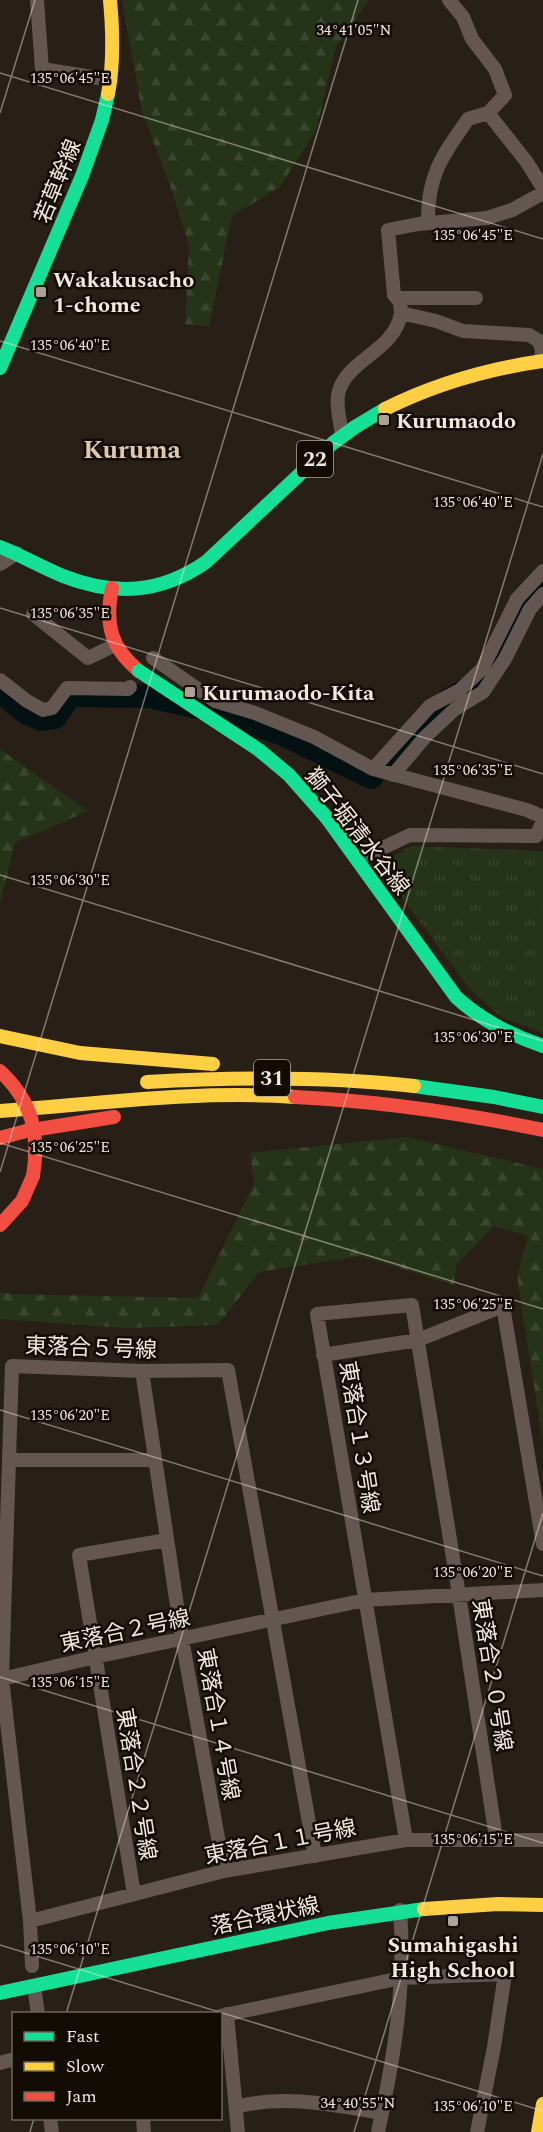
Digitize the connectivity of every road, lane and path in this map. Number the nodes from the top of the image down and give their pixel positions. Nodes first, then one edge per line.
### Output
1 (37, 0) edge
2 (110, 0) edge
3 (449, 0) edge
4 (111, 80) junction
5 (488, 113) junction
6 (543, 188) edge
7 (543, 193) edge
8 (428, 223) junction
9 (397, 298) junction
10 (476, 298) dead end
11 (401, 313) junction
12 (542, 356) edge
13 (0, 368) edge
14 (342, 437) junction
15 (0, 547) edge
16 (17, 553) junction
17 (0, 564) edge
18 (543, 571) edge
19 (112, 588) junction
20 (543, 594) edge
21 (33, 614) dead end
22 (115, 645) junction
23 (153, 658) dead end
24 (0, 680) edge
25 (130, 687) dead end
26 (374, 769) junction
27 (393, 776) junction
28 (543, 819) edge
29 (357, 860) junction
30 (0, 1036) edge
31 (543, 1046) edge
32 (225, 1064) dead end
33 (244, 1065) dead end
34 (0, 1071) edge
35 (138, 1083) dead end
36 (406, 1085) junction
37 (33, 1090) dead end
38 (0, 1093) edge
39 (339, 1098) junction
40 (543, 1107) edge
41 (0, 1111) edge
42 (143, 1113) dead end
43 (123, 1116) dead end
44 (543, 1130) edge
45 (0, 1138) edge
46 (0, 1225) edge
47 (418, 1340) junction
48 (323, 1355) junction
49 (142, 1371) junction
50 (9, 1460) junction
51 (155, 1460) junction
52 (167, 1540) junction
53 (543, 1544) edge
54 (543, 1590) edge
55 (459, 1595) junction
56 (365, 1600) junction
57 (273, 1619) junction
58 (182, 1639) junction
59 (95, 1657) junction
60 (2, 1679) junction
61 (496, 1838) junction
62 (405, 1840) junction
63 (543, 1840) edge
64 (315, 1856) junction
65 (224, 1871) junction
66 (134, 1894) junction
67 (543, 1905) edge
68 (400, 1910) junction
69 (30, 1921) junction
70 (32, 1966) dead end
71 (401, 1978) junction
72 (34, 1986) junction
73 (0, 1993) edge
74 (38, 2012) edge
75 (224, 2015) edge
76 (543, 2104) edge
77 (236, 2107) junction
78 (382, 2113) junction
79 (238, 2132) edge
80 (378, 2132) edge
81 (477, 2132) edge
82 (538, 2132) edge

1 - 4 street
2 - 4 main road, 若草幹線
3 - 5 street
4 - 13 main road, 若草幹線
5 - 6 street
5 - 8 street
7 - 8 street
8 - 9 street
9 - 10 street
9 - 11 street
11 - 12 street
11 - 14 street
12 - 14 main road, 22
14 - 19 main road, 22
15 - 16 main road, 22
16 - 17 street
16 - 19 main road, 22
18 - 26 street
19 - 22 main road, 獅子堀清水谷線
20 - 27 street
21 - 22 street
22 - 29 main road, 獅子堀清水谷線, bridge
23 - 26 street
24 - 25 street
26 - 27 street
27 - 28 street
28 - 29 street
29 - 31 main road, 獅子堀清水谷線
30 - 32 main road
33 - 36 main road
34 - 46 main road, bridge
35 - 36 main road, 31
36 - 40 main road, 31
37 - 38 main road
39 - 41 main road, 31
39 - 42 main road, 31
39 - 44 main road, 31
43 - 45 main road
47 - 48 street, 東落合１３号線
47 - 48 street, 東落合２０号線
47 - 53 street, 東落合１３号線
47 - 55 street, 東落合２０号線
48 - 56 street, 東落合１３号線
49 - 50 street, 東落合５号線
49 - 51 street, 東落合１４号線
49 - 57 street, 東落合５号線
50 - 51 street
50 - 60 street, 東落合５号線
51 - 52 street, 東落合１４号線
52 - 58 street, 東落合１４号線
52 - 59 street, 東落合２２号線
54 - 55 street, 東落合２号線
55 - 56 street, 東落合２号線
55 - 61 street, 東落合２０号線
56 - 57 street, 東落合２号線
56 - 62 street, 東落合１３号線
57 - 58 street, 東落合２号線
57 - 64 street
58 - 59 street, 東落合２号線
58 - 65 street, 東落合１４号線
59 - 60 street, 東落合２号線
59 - 66 street, 東落合２２号線
60 - 69 street
61 - 62 street, 東落合１１号線
61 - 63 street, 東落合１１号線
62 - 64 street, 東落合１１号線
64 - 65 street, 東落合１１号線
65 - 66 street, 東落合１１号線
66 - 69 street, 東落合１１号線
67 - 68 main road, 落合環状線
68 - 71 street
68 - 72 main road, 落合環状線
69 - 70 street
71 - 75 street
71 - 78 street
71 - 81 street
72 - 73 main road, 落合環状線
72 - 74 street
75 - 77 street
76 - 82 main road
77 - 78 street
77 - 79 street
78 - 80 street

